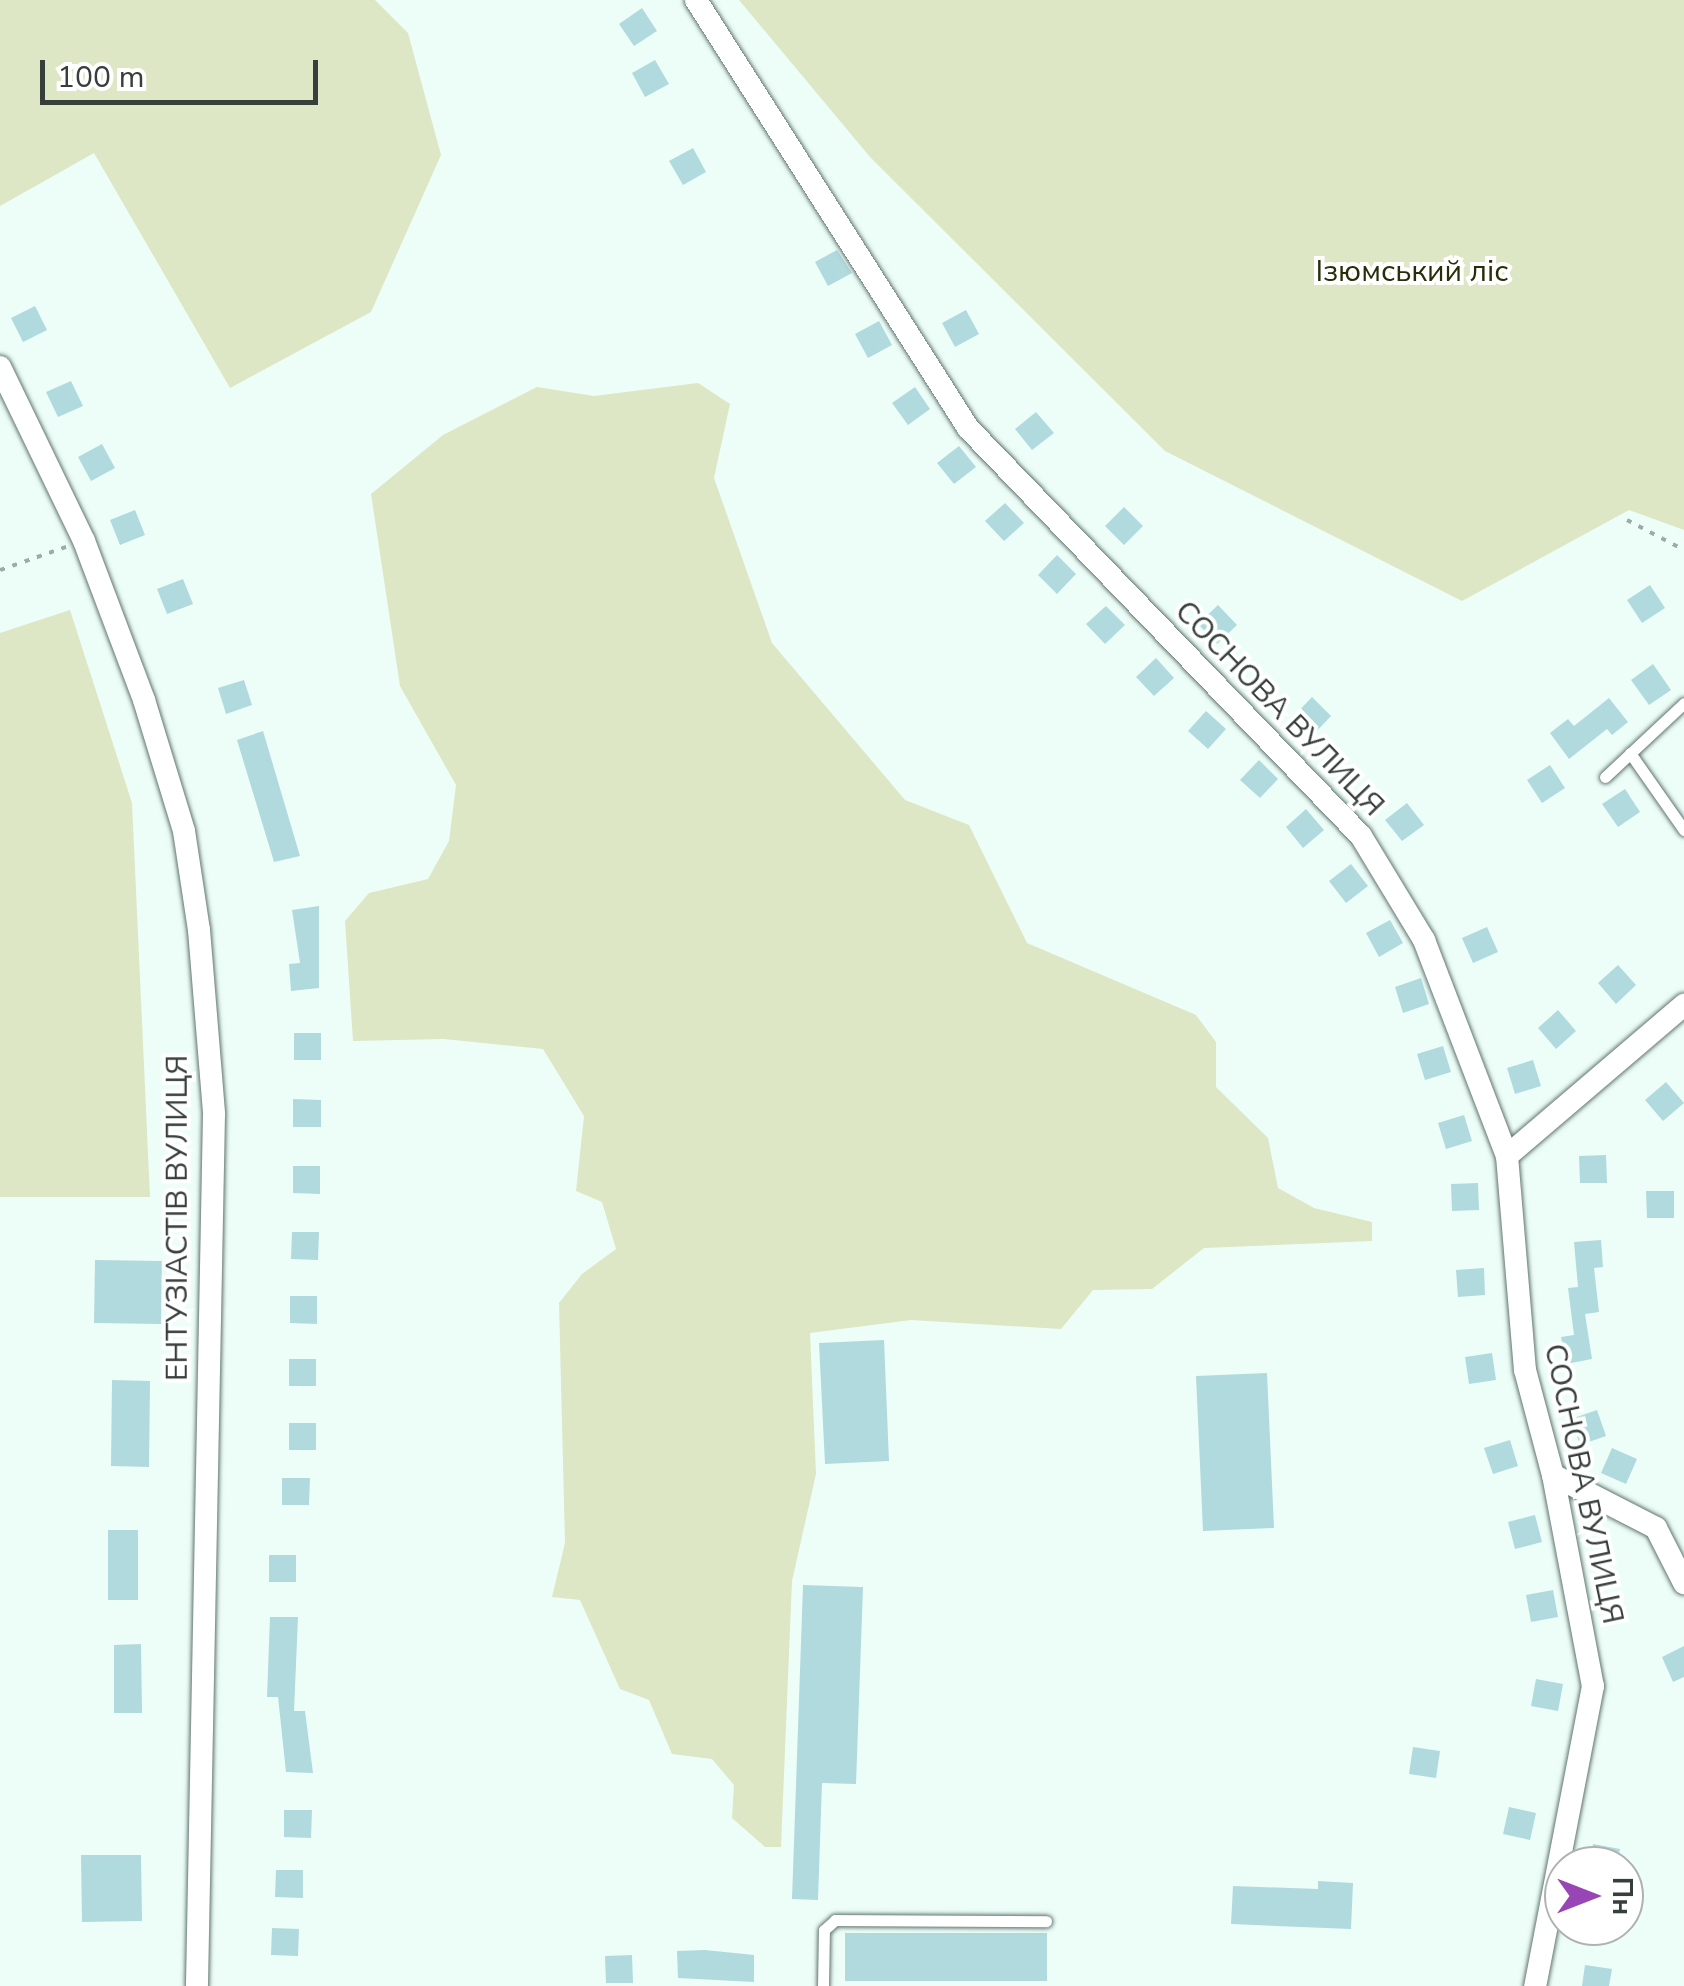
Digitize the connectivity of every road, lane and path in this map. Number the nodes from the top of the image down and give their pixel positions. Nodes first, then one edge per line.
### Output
1 (696, 0) edge
2 (0, 366) edge
3 (1627, 520) dead end
4 (84, 541) junction
5 (1684, 550) edge
6 (0, 570) edge
7 (1684, 703) edge
8 (1630, 754) junction
9 (1605, 776) dead end
10 (1684, 830) edge
11 (1684, 1004) edge
12 (1507, 1156) junction
13 (1553, 1475) junction
14 (1684, 1583) edge
15 (1046, 1921) dead end
16 (197, 1986) edge
17 (824, 1986) edge
18 (1535, 1986) edge

1 - 12 street, СОСНОВА ВУЛИЦЯ
2 - 4 street, ЕНТУЗІАСТІВ ВУЛИЦЯ
3 - 5 path
4 - 6 path
4 - 16 street, ЕНТУЗІАСТІВ ВУЛИЦЯ
7 - 8 lane
8 - 9 lane
8 - 10 lane
11 - 12 street
12 - 13 street, СОСНОВА ВУЛИЦЯ
13 - 14 street
13 - 18 street, СОСНОВА ВУЛИЦЯ
15 - 17 lane

